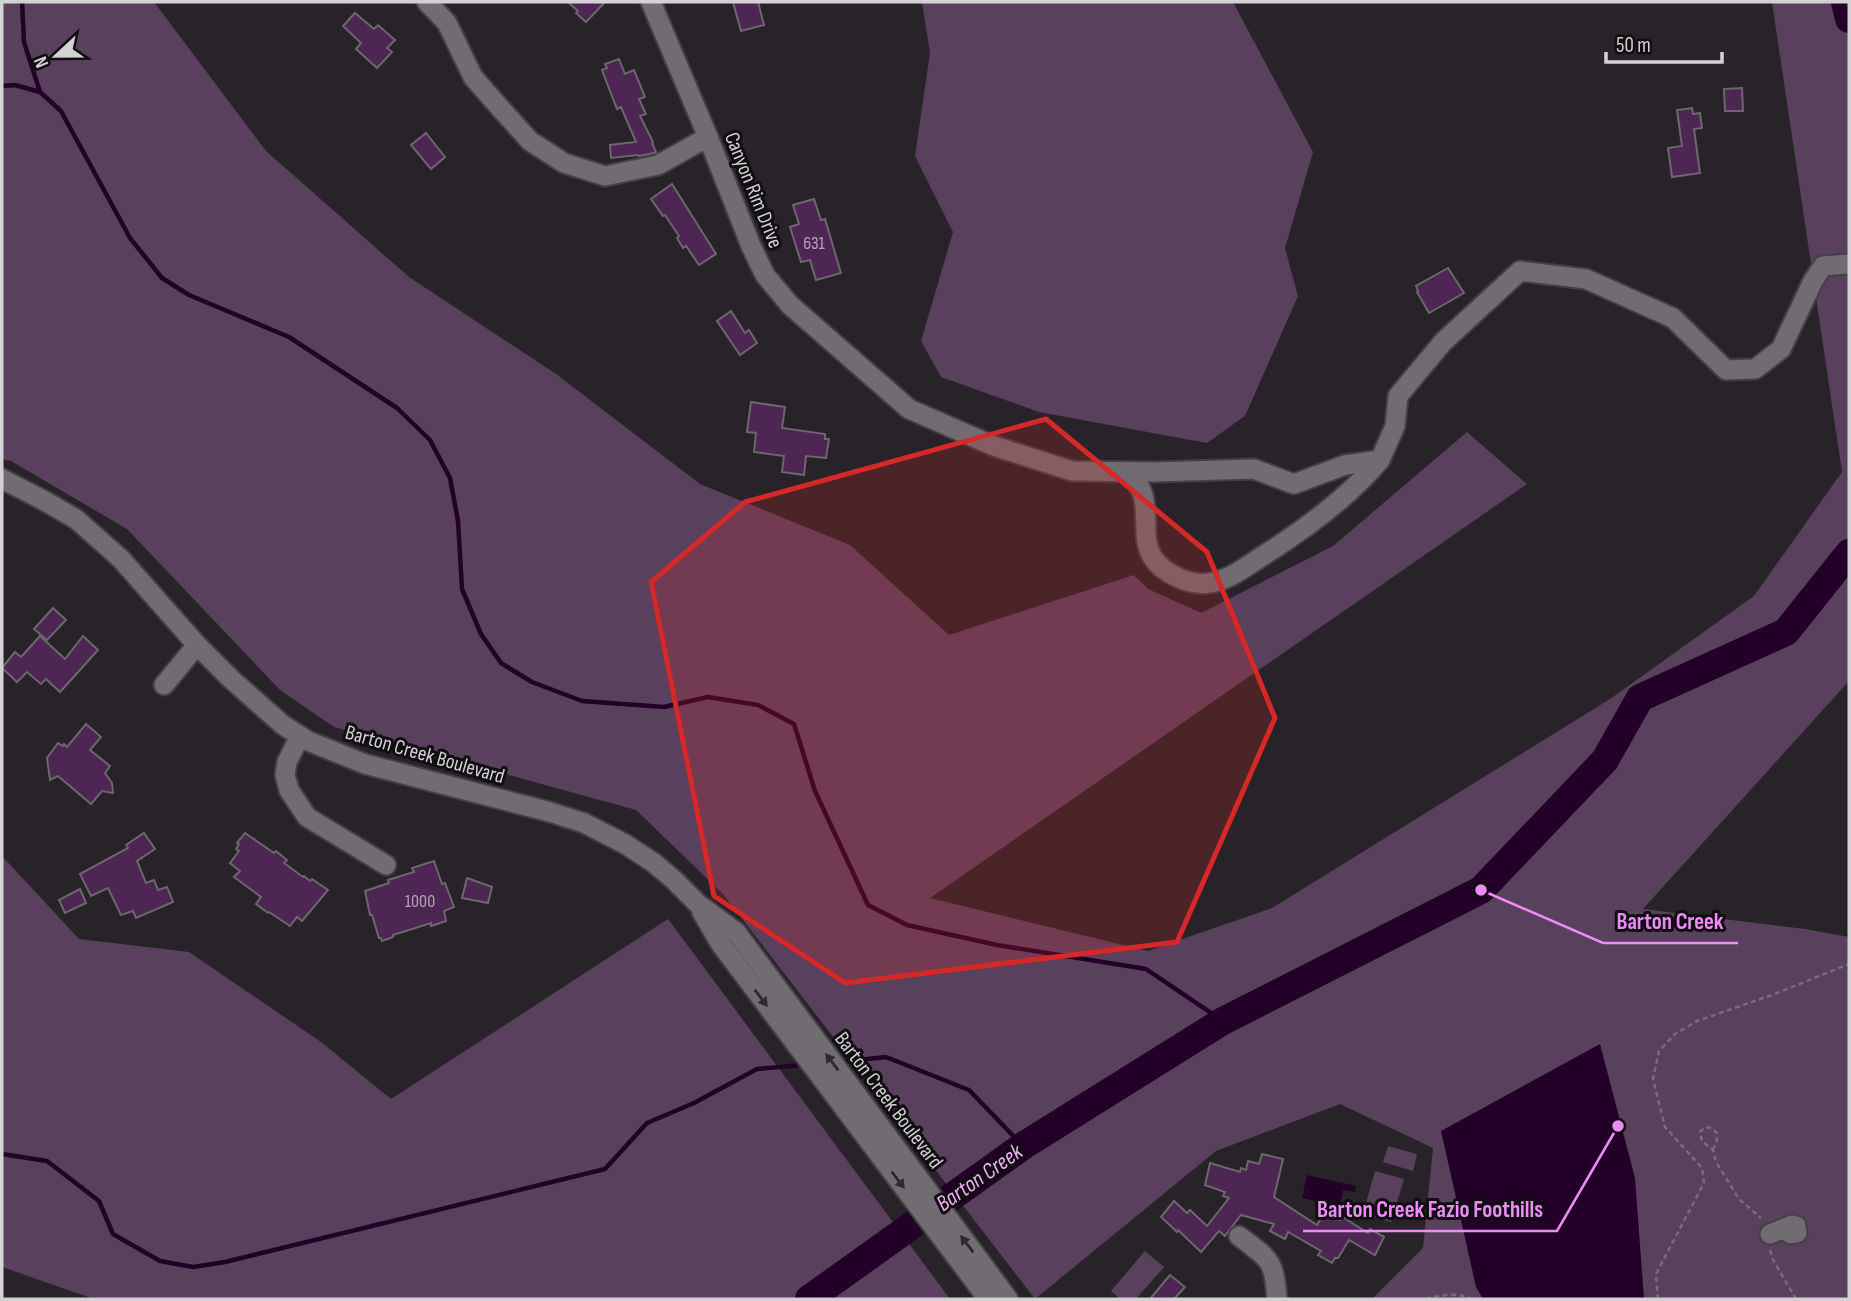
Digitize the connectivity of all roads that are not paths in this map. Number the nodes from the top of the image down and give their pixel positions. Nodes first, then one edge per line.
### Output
1 (427, 2) edge
2 (651, 2) edge
3 (708, 137) junction
4 (1849, 264) edge
5 (1380, 460) junction
6 (1131, 472) junction
7 (2, 480) edge
8 (197, 645) junction
9 (164, 685) dead end
10 (300, 736) junction
11 (386, 865) dead end
12 (728, 938) junction
13 (1239, 1236) dead end
14 (988, 1299) edge
15 (1008, 1299) edge
16 (1277, 1299) edge

1 - 3 street
2 - 3 street, Canyon Rim Drive
3 - 6 street, Canyon Rim Drive
4 - 5 street
5 - 6 street, Canyon Rim Drive
5 - 6 street
7 - 8 street, Barton Creek Boulevard
8 - 9 street
8 - 10 street, Barton Creek Boulevard
10 - 11 street
10 - 12 street, Barton Creek Boulevard
12 -> 14 street, Barton Creek Boulevard
15 -> 12 street, Barton Creek Boulevard
13 - 16 street

